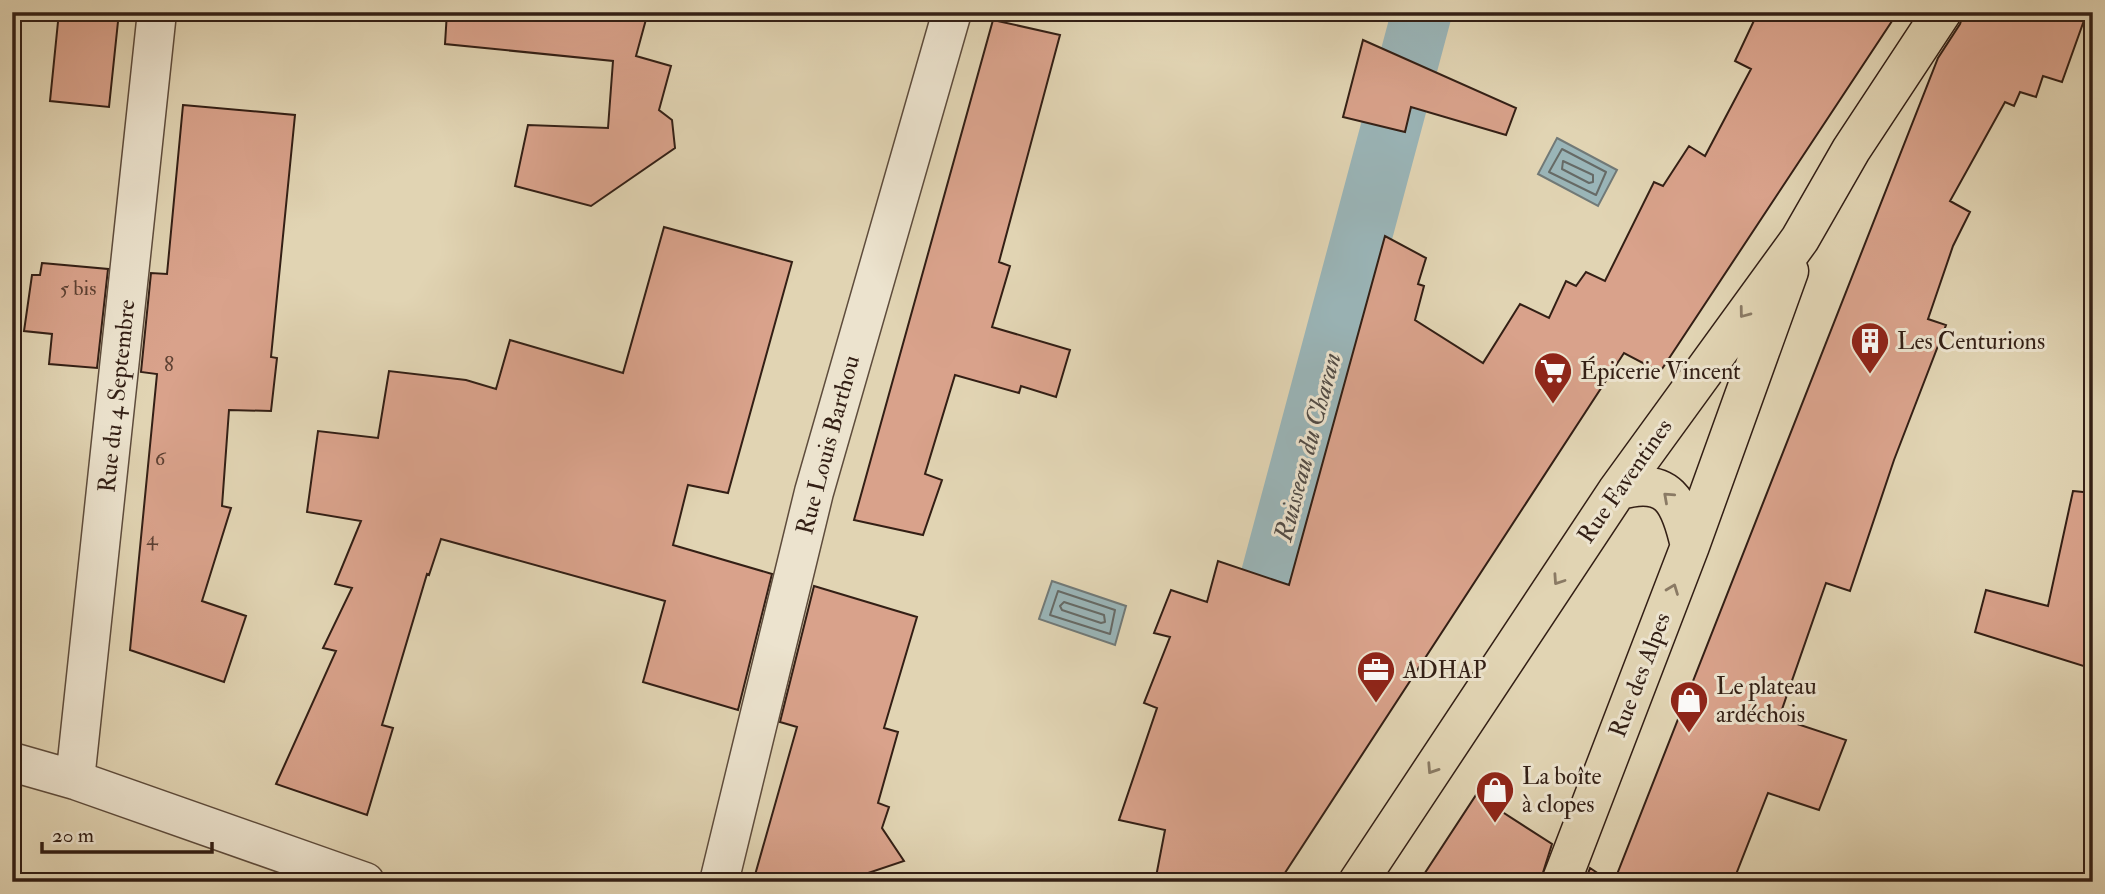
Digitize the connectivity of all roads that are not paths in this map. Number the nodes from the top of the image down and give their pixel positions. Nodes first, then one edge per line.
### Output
1 (157, 12) edge
2 (952, 12) edge
3 (1942, 12) edge
4 (1800, 239) junction
5 (1617, 491) junction
6 (1690, 546) junction
7 (12, 762) edge
8 (75, 780) junction
9 (365, 882) edge
10 (719, 882) edge
11 (1358, 882) edge
12 (1561, 882) edge

1 - 8 street, Rue du 4 Septembre
2 - 10 street, Rue Louis Barthou
3 - 4 main road, Rue Faventines
4 -> 5 main road, Rue Faventines
4 - 6 main road, Rue des Alpes
6 -> 5 main road
5 -> 11 main road, Rue Faventines
12 -> 6 main road, Rue des Alpes
7 - 8 street
8 - 9 street

